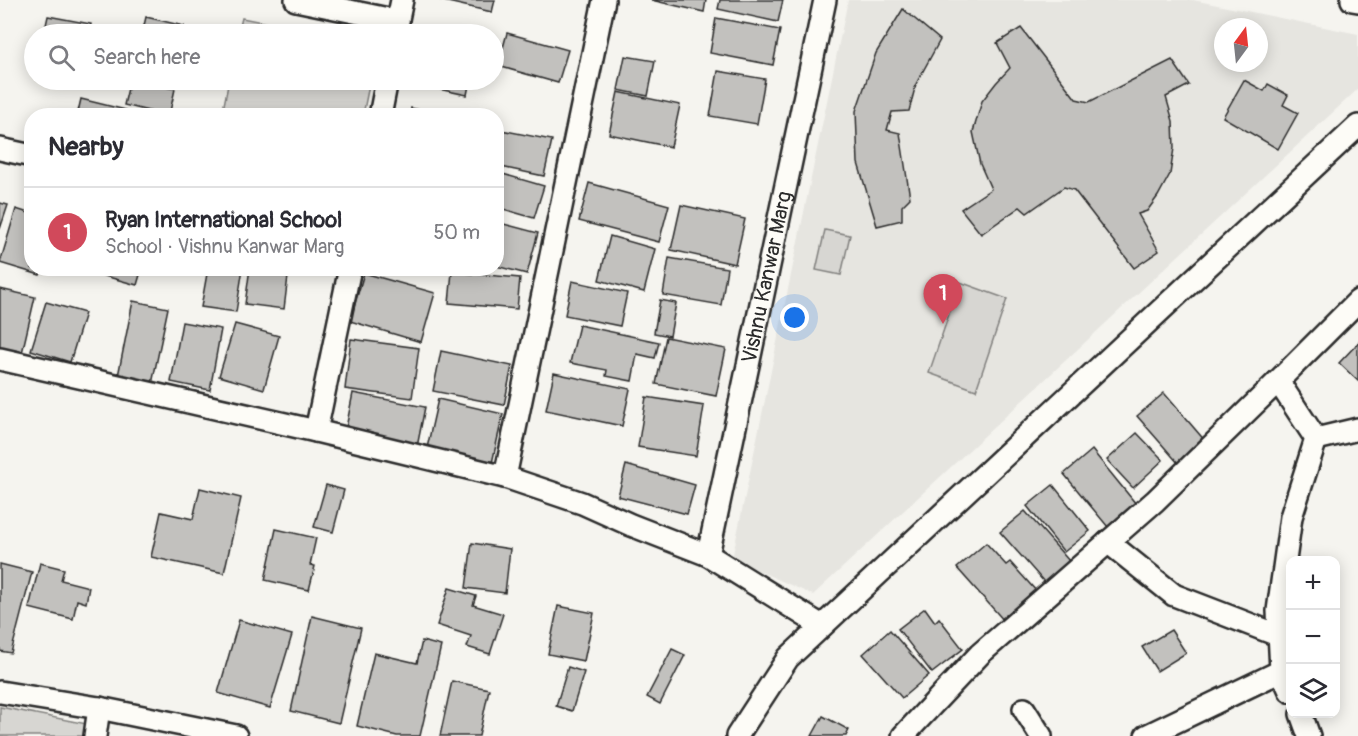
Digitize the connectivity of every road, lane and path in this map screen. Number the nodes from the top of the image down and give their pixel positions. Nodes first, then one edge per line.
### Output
1 (296, 0) edge
2 (604, 0) edge
3 (825, 0) edge
4 (1352, 0) edge
5 (1358, 1) edge
6 (398, 18) edge
7 (385, 90) edge
8 (382, 108) edge
9 (1358, 126) edge
10 (0, 149) edge
11 (24, 154) edge
12 (348, 276) edge
13 (1358, 301) edge
14 (0, 359) edge
15 (1278, 381) junction
16 (1358, 429) edge
17 (316, 431) junction
18 (1316, 439) junction
19 (505, 477) junction
20 (1107, 542) junction
21 (708, 555) junction
22 (822, 626) junction
23 (1280, 636) junction
24 (1281, 671) junction
25 (1286, 682) edge
26 (0, 692) edge
27 (99, 708) junction
28 (1024, 709) dead end
29 (1302, 718) edge
30 (95, 736) edge
31 (236, 736) edge
32 (737, 736) edge
33 (903, 736) edge
34 (1041, 736) edge
35 (1146, 736) edge
36 (1309, 736) edge

1 - 6 street
2 - 19 street
3 - 21 street, Vishnu Kanwar Marg
4 - 5 street
7 - 8 street
9 - 22 street
10 - 11 street
12 - 17 street
13 - 15 street
14 - 17 street
15 - 18 street
15 - 20 street
16 - 18 street
17 - 19 street
18 - 23 street
19 - 21 street
20 - 23 street
20 - 33 street
21 - 22 street
22 - 32 street
23 - 24 street
24 - 25 street
24 - 35 street
26 - 27 street
27 - 30 street
27 - 31 street
28 - 34 street
29 - 36 street

